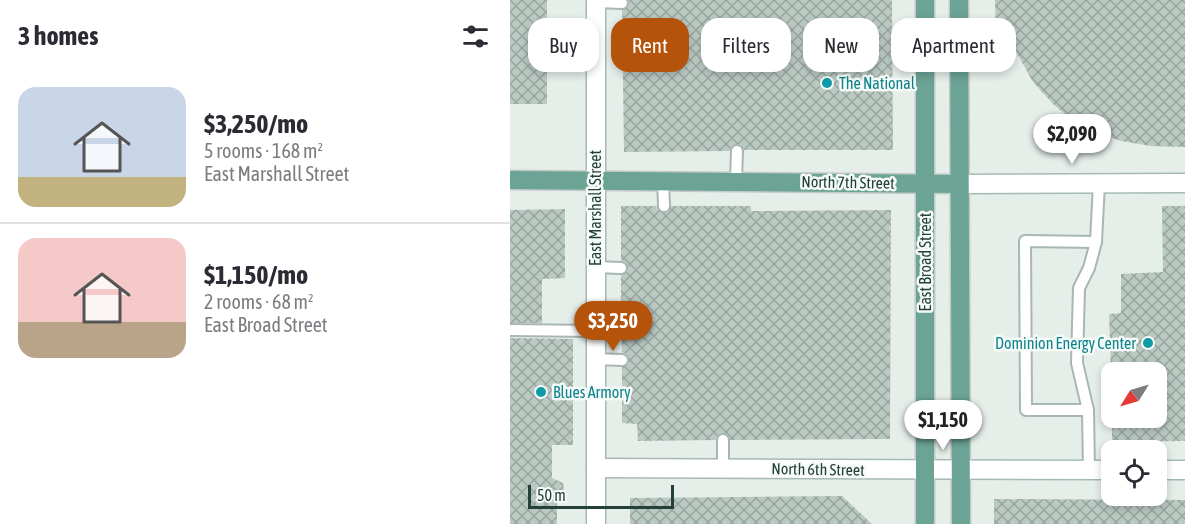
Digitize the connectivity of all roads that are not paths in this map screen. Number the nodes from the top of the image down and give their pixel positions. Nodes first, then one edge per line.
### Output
1 (925, 0) edge
2 (959, 0) edge
3 (596, 1) edge
4 (622, 3) dead end
5 (737, 151) dead end
6 (594, 179) junction
7 (510, 180) edge
8 (663, 180) junction
9 (736, 181) junction
10 (925, 183) junction
11 (1099, 183) junction
12 (1185, 183) edge
13 (959, 184) junction
14 (664, 206) dead end
15 (1096, 242) junction
16 (595, 267) junction
17 (621, 268) dead end
18 (621, 315) dead end
19 (595, 322) junction
20 (510, 330) edge
21 (595, 358) junction
22 (622, 360) dead end
23 (1088, 410) junction
24 (723, 440) dead end
25 (596, 468) junction
26 (723, 468) junction
27 (960, 469) junction
28 (925, 470) junction
29 (1089, 470) junction
30 (1101, 470) edge
31 (1167, 470) edge
32 (1185, 470) edge
33 (596, 524) edge
34 (925, 524) edge
35 (961, 524) edge

1 - 10 main road, East Broad Street
2 - 13 main road, East Broad Street
3 - 4 lane
3 - 6 street, East Marshall Street
5 - 9 lane
6 - 7 main road, North 7th Street
6 - 8 main road, North 7th Street
6 - 16 street, East Marshall Street
8 - 9 main road, North 7th Street
8 - 14 lane
9 - 10 main road, North 7th Street
10 - 13 main road, North 7th Street
10 - 28 main road, East Broad Street
11 - 12 street, North 7th Street
11 - 13 street, North 7th Street
11 - 15 lane
13 - 27 main road, East Broad Street
15 - 23 lane
15 - 23 lane
16 - 17 lane
16 - 19 street, East Marshall Street
18 - 19 lane
19 - 20 lane
19 - 21 street, East Marshall Street
21 - 22 lane
21 - 25 street, East Marshall Street
23 - 29 lane
24 - 26 lane
25 - 26 street, North 6th Street
25 - 33 street, East Marshall Street
26 - 28 street, North 6th Street
27 - 28 street, North 6th Street
27 - 29 street, North 6th Street
27 - 35 main road, East Broad Street
28 - 34 main road, East Broad Street
29 - 30 street, North 6th Street
31 - 32 street

